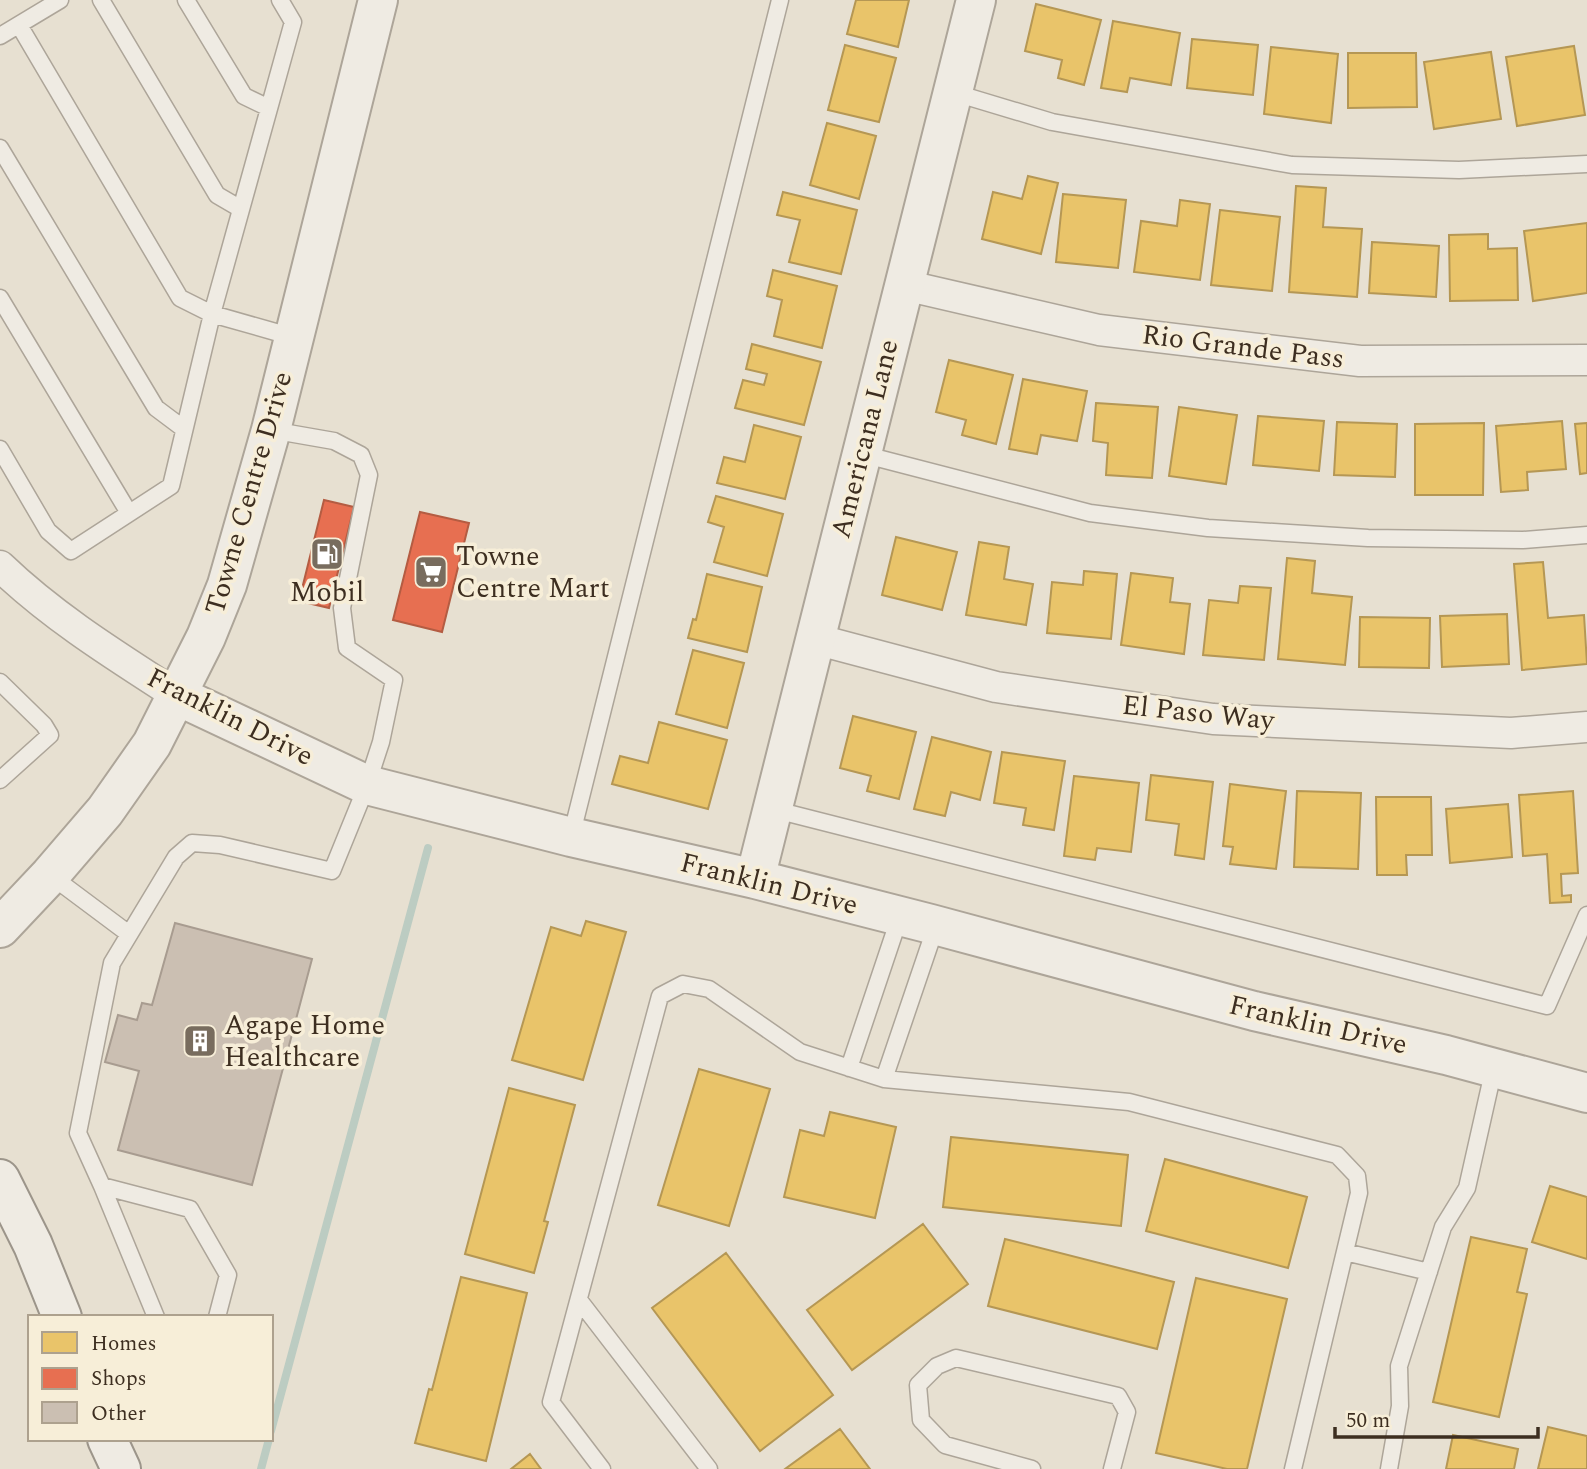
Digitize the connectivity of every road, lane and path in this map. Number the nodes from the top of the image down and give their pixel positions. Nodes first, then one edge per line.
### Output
1 (60, 0) edge
2 (101, 0) edge
3 (186, 0) edge
4 (280, 0) edge
5 (378, 0) edge
6 (780, 0) edge
7 (976, 0) edge
8 (19, 24) junction
9 (0, 36) edge
10 (953, 92) junction
11 (269, 108) junction
12 (0, 148) edge
13 (1587, 164) edge
14 (241, 209) junction
15 (904, 285) junction
16 (0, 298) edge
17 (212, 314) junction
18 (293, 337) junction
19 (1587, 359) edge
20 (184, 429) junction
21 (271, 430) junction
22 (0, 449) edge
23 (862, 454) junction
24 (129, 513) junction
25 (1587, 535) edge
26 (0, 566) edge
27 (815, 639) junction
28 (0, 682) edge
29 (178, 696) junction
30 (1587, 727) edge
31 (1587, 736) edge
32 (0, 780) edge
33 (367, 785) junction
34 (772, 809) junction
35 (571, 837) junction
36 (50, 875) junction
37 (755, 879) junction
38 (1587, 915) edge
39 (918, 921) junction
40 (0, 928) edge
41 (130, 934) junction
42 (849, 1068) junction
43 (1494, 1068) junction
44 (884, 1079) junction
45 (1587, 1093) edge
46 (0, 1179) edge
47 (102, 1186) junction
48 (1345, 1252) junction
49 (1429, 1272) junction
50 (579, 1300) junction
51 (60, 1315) edge
52 (155, 1315) edge
53 (218, 1315) edge
54 (603, 1469) edge
55 (709, 1469) edge
56 (1032, 1469) edge
57 (1112, 1469) edge
58 (1293, 1469) edge
59 (1389, 1469) edge

1 - 8 lane
2 - 14 lane
3 - 11 lane
4 - 11 lane
5 - 18 street, Towne Centre Drive
6 - 35 lane
7 - 10 street, Americana Lane
8 - 9 lane
8 - 17 lane
10 - 13 lane
10 - 15 street, Americana Lane
11 - 14 lane
12 - 20 lane
14 - 17 lane
15 - 19 street, Rio Grande Pass
15 - 23 street, Americana Lane
16 - 24 lane
17 - 18 lane
17 - 20 lane
18 - 21 street, Towne Centre Drive
20 - 24 lane
21 - 29 street, Towne Centre Drive
21 - 33 lane
22 - 24 lane
23 - 25 lane
23 - 27 street, Americana Lane
26 - 29 street, Franklin Drive
27 - 30 street, El Paso Way
27 - 34 street, Americana Lane
28 - 32 lane
29 - 33 street, Franklin Drive
29 - 36 street, Towne Centre Drive
30 - 31 lane
33 - 35 street, Franklin Drive
33 - 41 lane
34 - 37 street, Americana Lane
34 - 38 lane
35 - 37 street, Franklin Drive
36 - 40 street, Towne Centre Drive
36 - 41 lane
37 - 39 street, Franklin Drive
39 - 42 lane
39 - 43 street, Franklin Drive
39 - 44 lane
41 - 47 lane
42 - 44 lane
42 - 50 lane
43 - 45 street, Franklin Drive
43 - 49 lane
44 - 48 lane
46 - 51 street
47 - 52 lane
47 - 53 lane
48 - 49 lane
48 - 58 lane
49 - 59 lane
50 - 54 lane
50 - 55 lane
56 - 57 lane

